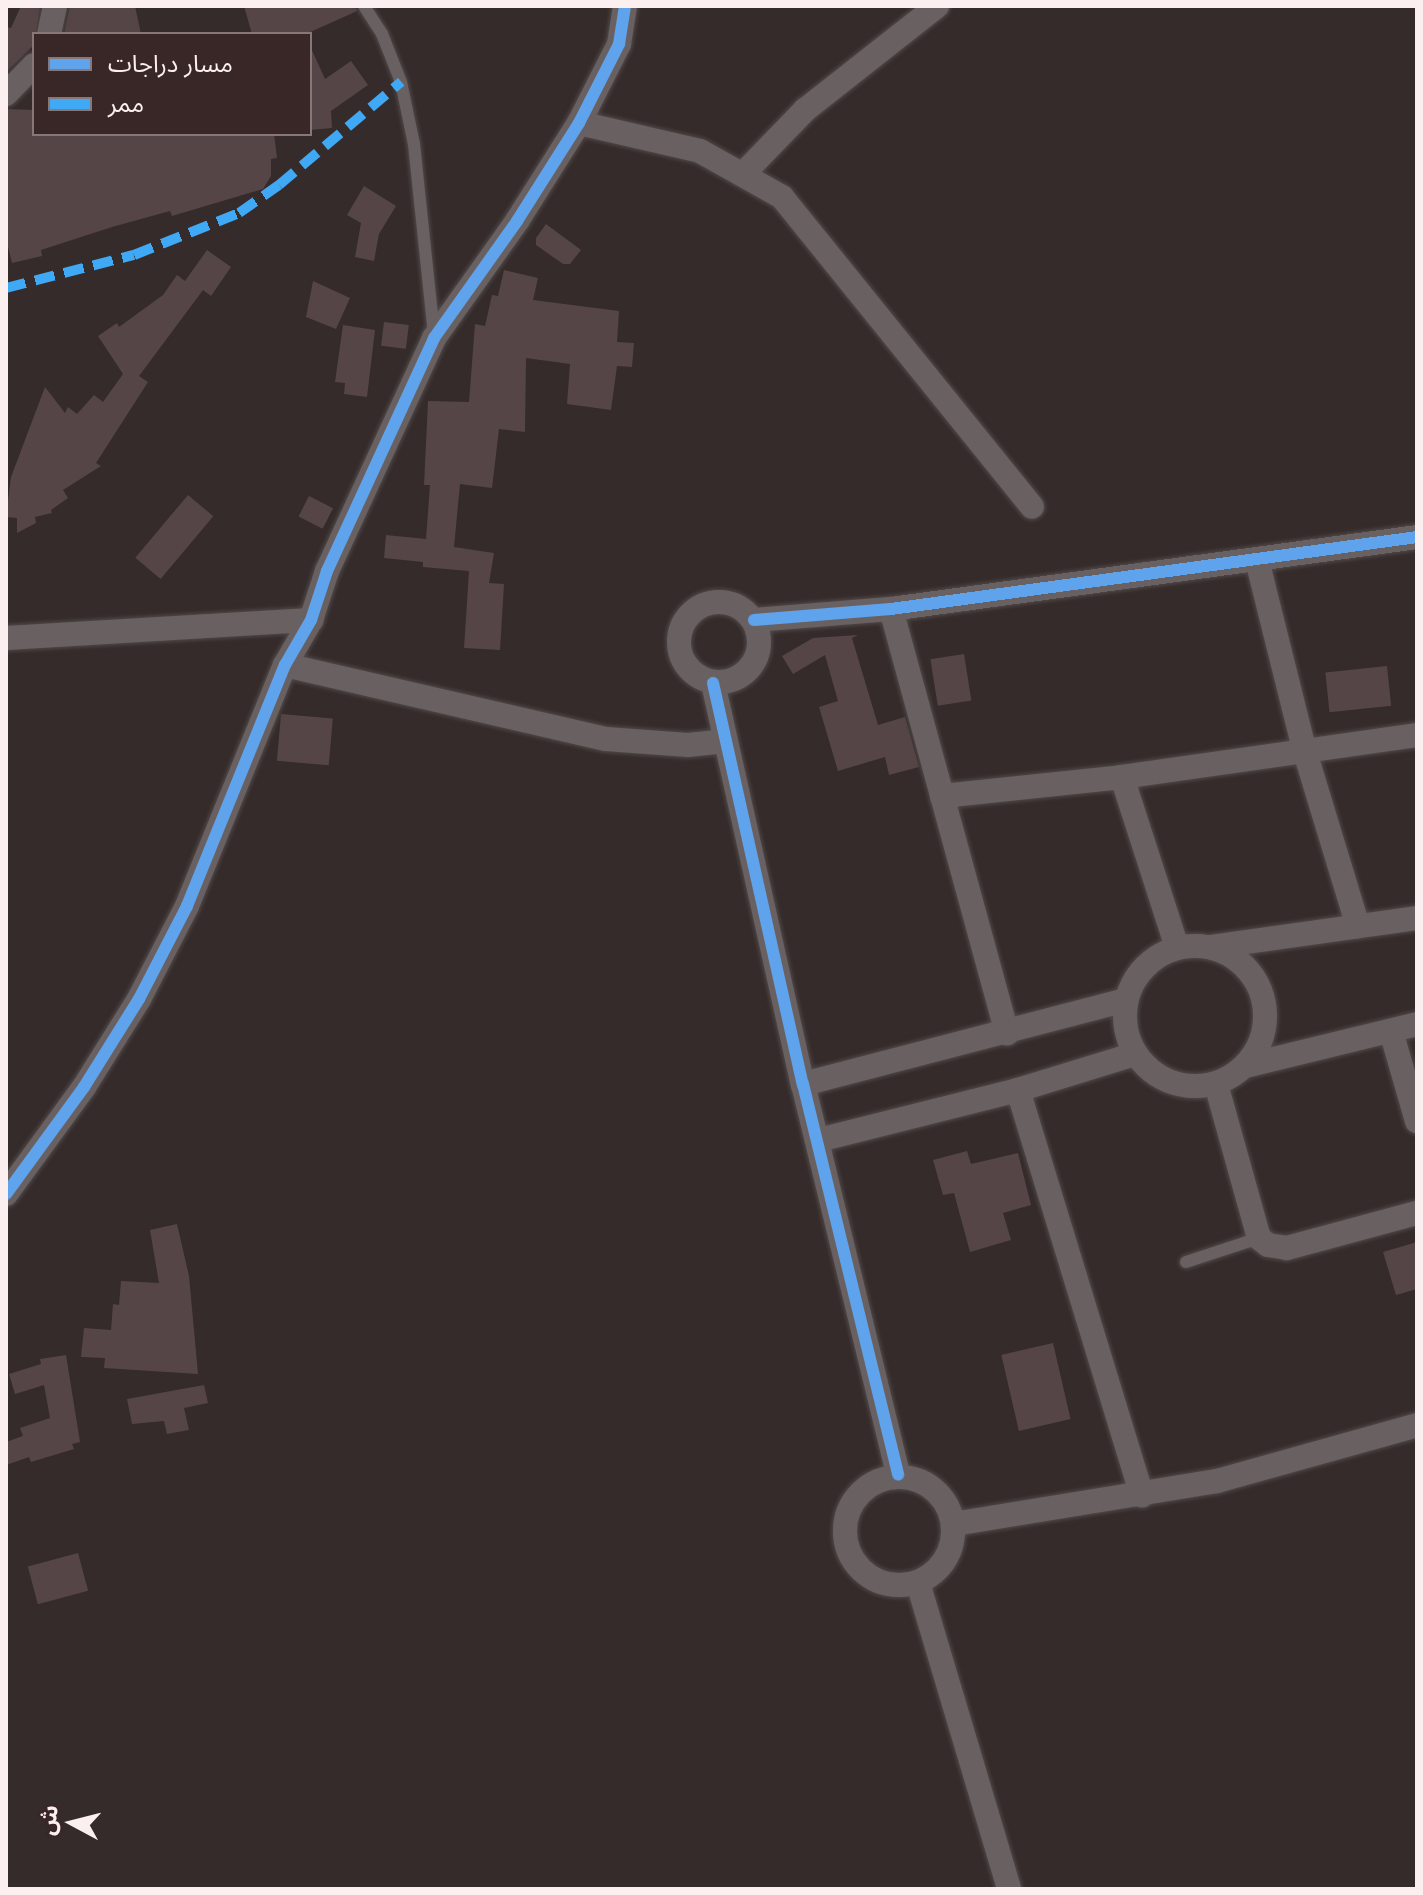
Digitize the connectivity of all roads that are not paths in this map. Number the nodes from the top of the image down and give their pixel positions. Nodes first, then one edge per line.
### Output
1 (55, 6) edge
2 (364, 6) edge
3 (625, 6) edge
4 (937, 6) edge
5 (49, 32) edge
6 (32, 68) edge
7 (18, 89) edge
8 (579, 123) junction
9 (744, 173) junction
10 (434, 338) junction
11 (1032, 507) dead end
12 (1417, 537) edge
13 (1257, 560) junction
14 (891, 609) junction
15 (311, 620) junction
16 (754, 620) junction
17 (6, 638) edge
18 (285, 665) junction
19 (713, 683) junction
20 (1417, 735) edge
21 (725, 741) junction
22 (1305, 752) junction
23 (1122, 777) junction
24 (942, 796) junction
25 (1417, 918) edge
26 (1358, 926) junction
27 (1177, 947) junction
28 (1211, 947) junction
29 (1126, 1000) junction
30 (1417, 1024) edge
31 (1391, 1031) junction
32 (1007, 1033) junction
33 (1135, 1054) junction
34 (1245, 1066) junction
35 (803, 1084) junction
36 (1216, 1084) junction
37 (1018, 1090) junction
38 (1417, 1121) edge
39 (819, 1140) junction
40 (6, 1194) edge
41 (1417, 1213) edge
42 (1259, 1238) junction
43 (1186, 1262) dead end
44 (1417, 1425) edge
45 (898, 1475) junction
46 (1142, 1495) junction
47 (954, 1524) junction
48 (918, 1583) junction
49 (1009, 1889) edge

1 - 5 street
2 - 10 lane
3 - 8 street
4 - 9 street
6 - 7 street
8 - 9 street
8 - 10 street
9 - 11 street
10 - 15 street
12 - 13 street
13 - 14 street
13 - 22 street
14 - 16 street
14 - 24 street
15 - 17 street
15 - 18 street
16 - 19 street
16 - 19 street
18 - 21 street
18 - 40 street
19 - 21 street
20 - 22 street
21 - 35 street
22 - 23 street
22 - 26 street
23 - 24 street
23 - 27 street
24 - 32 street
25 - 26 street
26 - 28 street
27 - 28 street
27 - 29 street
28 - 34 street
29 - 32 street
29 - 33 street
30 - 31 street
31 - 34 street
31 - 38 street
32 - 35 street
33 - 36 street
33 - 37 street
34 - 36 street
35 - 39 street
36 - 42 street
37 - 39 street
37 - 46 street
39 - 45 street
41 - 42 street
42 - 43 lane
44 - 46 street
45 - 47 street
45 - 48 street
46 - 47 street
47 - 48 street
48 - 49 street

